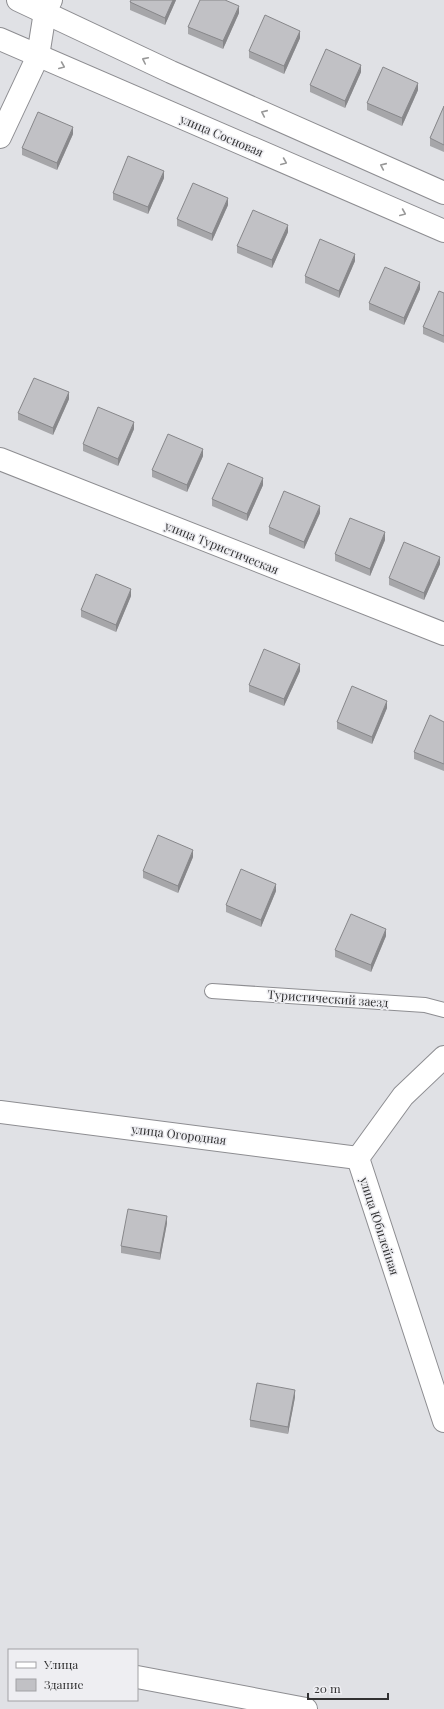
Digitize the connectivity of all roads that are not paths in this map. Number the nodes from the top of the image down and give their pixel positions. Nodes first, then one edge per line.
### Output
1 (18, 0) edge
2 (48, 6) edge
3 (0, 39) edge
4 (38, 56) junction
5 (0, 137) edge
6 (444, 193) edge
7 (444, 231) edge
8 (0, 459) edge
9 (444, 634) edge
10 (212, 991) dead end
11 (444, 1010) edge
12 (444, 1057) edge
13 (0, 1112) edge
14 (358, 1158) junction
15 (444, 1421) edge
16 (138, 1677) edge
17 (306, 1709) edge

1 - 2 street
2 - 4 street
6 -> 2 street
3 - 4 street, улица Сосновая
4 - 5 street
4 -> 7 street, улица Сосновая
8 - 9 street, улица Туристическая
10 - 11 lane, Туристический заезд
12 - 14 street
13 - 14 street, улица Огородная
14 - 15 street, улица Юбилейная
16 - 17 street

